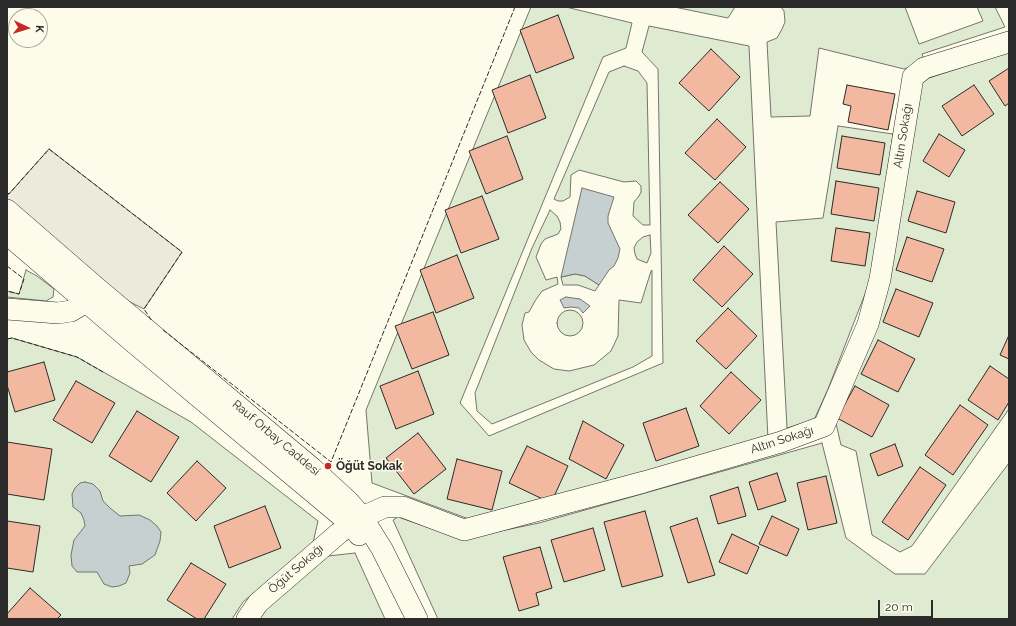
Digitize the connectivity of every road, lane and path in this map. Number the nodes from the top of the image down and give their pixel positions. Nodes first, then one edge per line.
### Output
1 (1009, 42) edge
2 (7, 210) edge
3 (7, 234) edge
4 (92, 295) junction
5 (7, 309) edge
6 (357, 521) junction
7 (247, 619) edge
8 (402, 619) edge
9 (417, 619) edge

1 - 6 street, Altın Sokağı
2 - 4 street
3 - 4 street
4 - 5 street
4 - 6 street, Rauf Orbay Caddesi
6 - 7 street, Öğüt Sokağı
6 - 8 street, Rauf Orbay Caddesi
6 - 9 street, Rauf Orbay Caddesi

